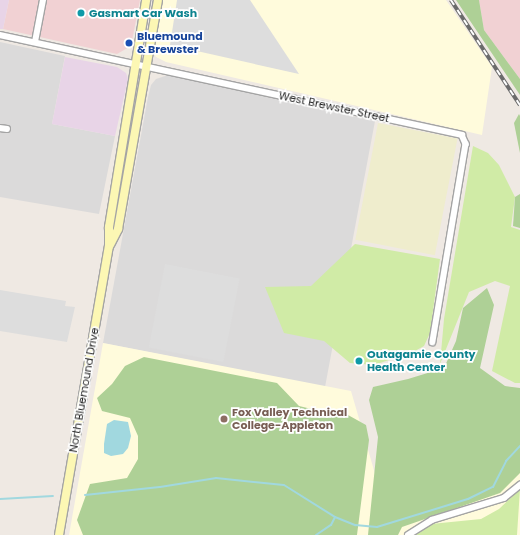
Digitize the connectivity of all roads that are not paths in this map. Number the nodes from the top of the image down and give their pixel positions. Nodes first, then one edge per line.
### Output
1 (43, 0) edge
2 (146, 0) edge
3 (158, 0) edge
4 (0, 35) edge
5 (35, 42) junction
6 (135, 64) junction
7 (148, 66) junction
8 (0, 128) edge
9 (8, 129) dead end
10 (109, 246) junction
11 (433, 342) dead end
12 (520, 485) edge
13 (59, 535) edge
14 (408, 535) edge

1 - 5 street
2 - 6 main road, North Bluemound Drive
3 - 7 main road, North Bluemound Drive
4 - 5 street, West Brewster Street
5 - 6 street, West Brewster Street
6 - 7 street, West Brewster Street
6 - 10 main road, North Bluemound Drive
7 - 10 main road, North Bluemound Drive
7 - 11 street, West Brewster Street
8 - 9 street
10 - 13 main road, North Bluemound Drive
12 - 14 street

